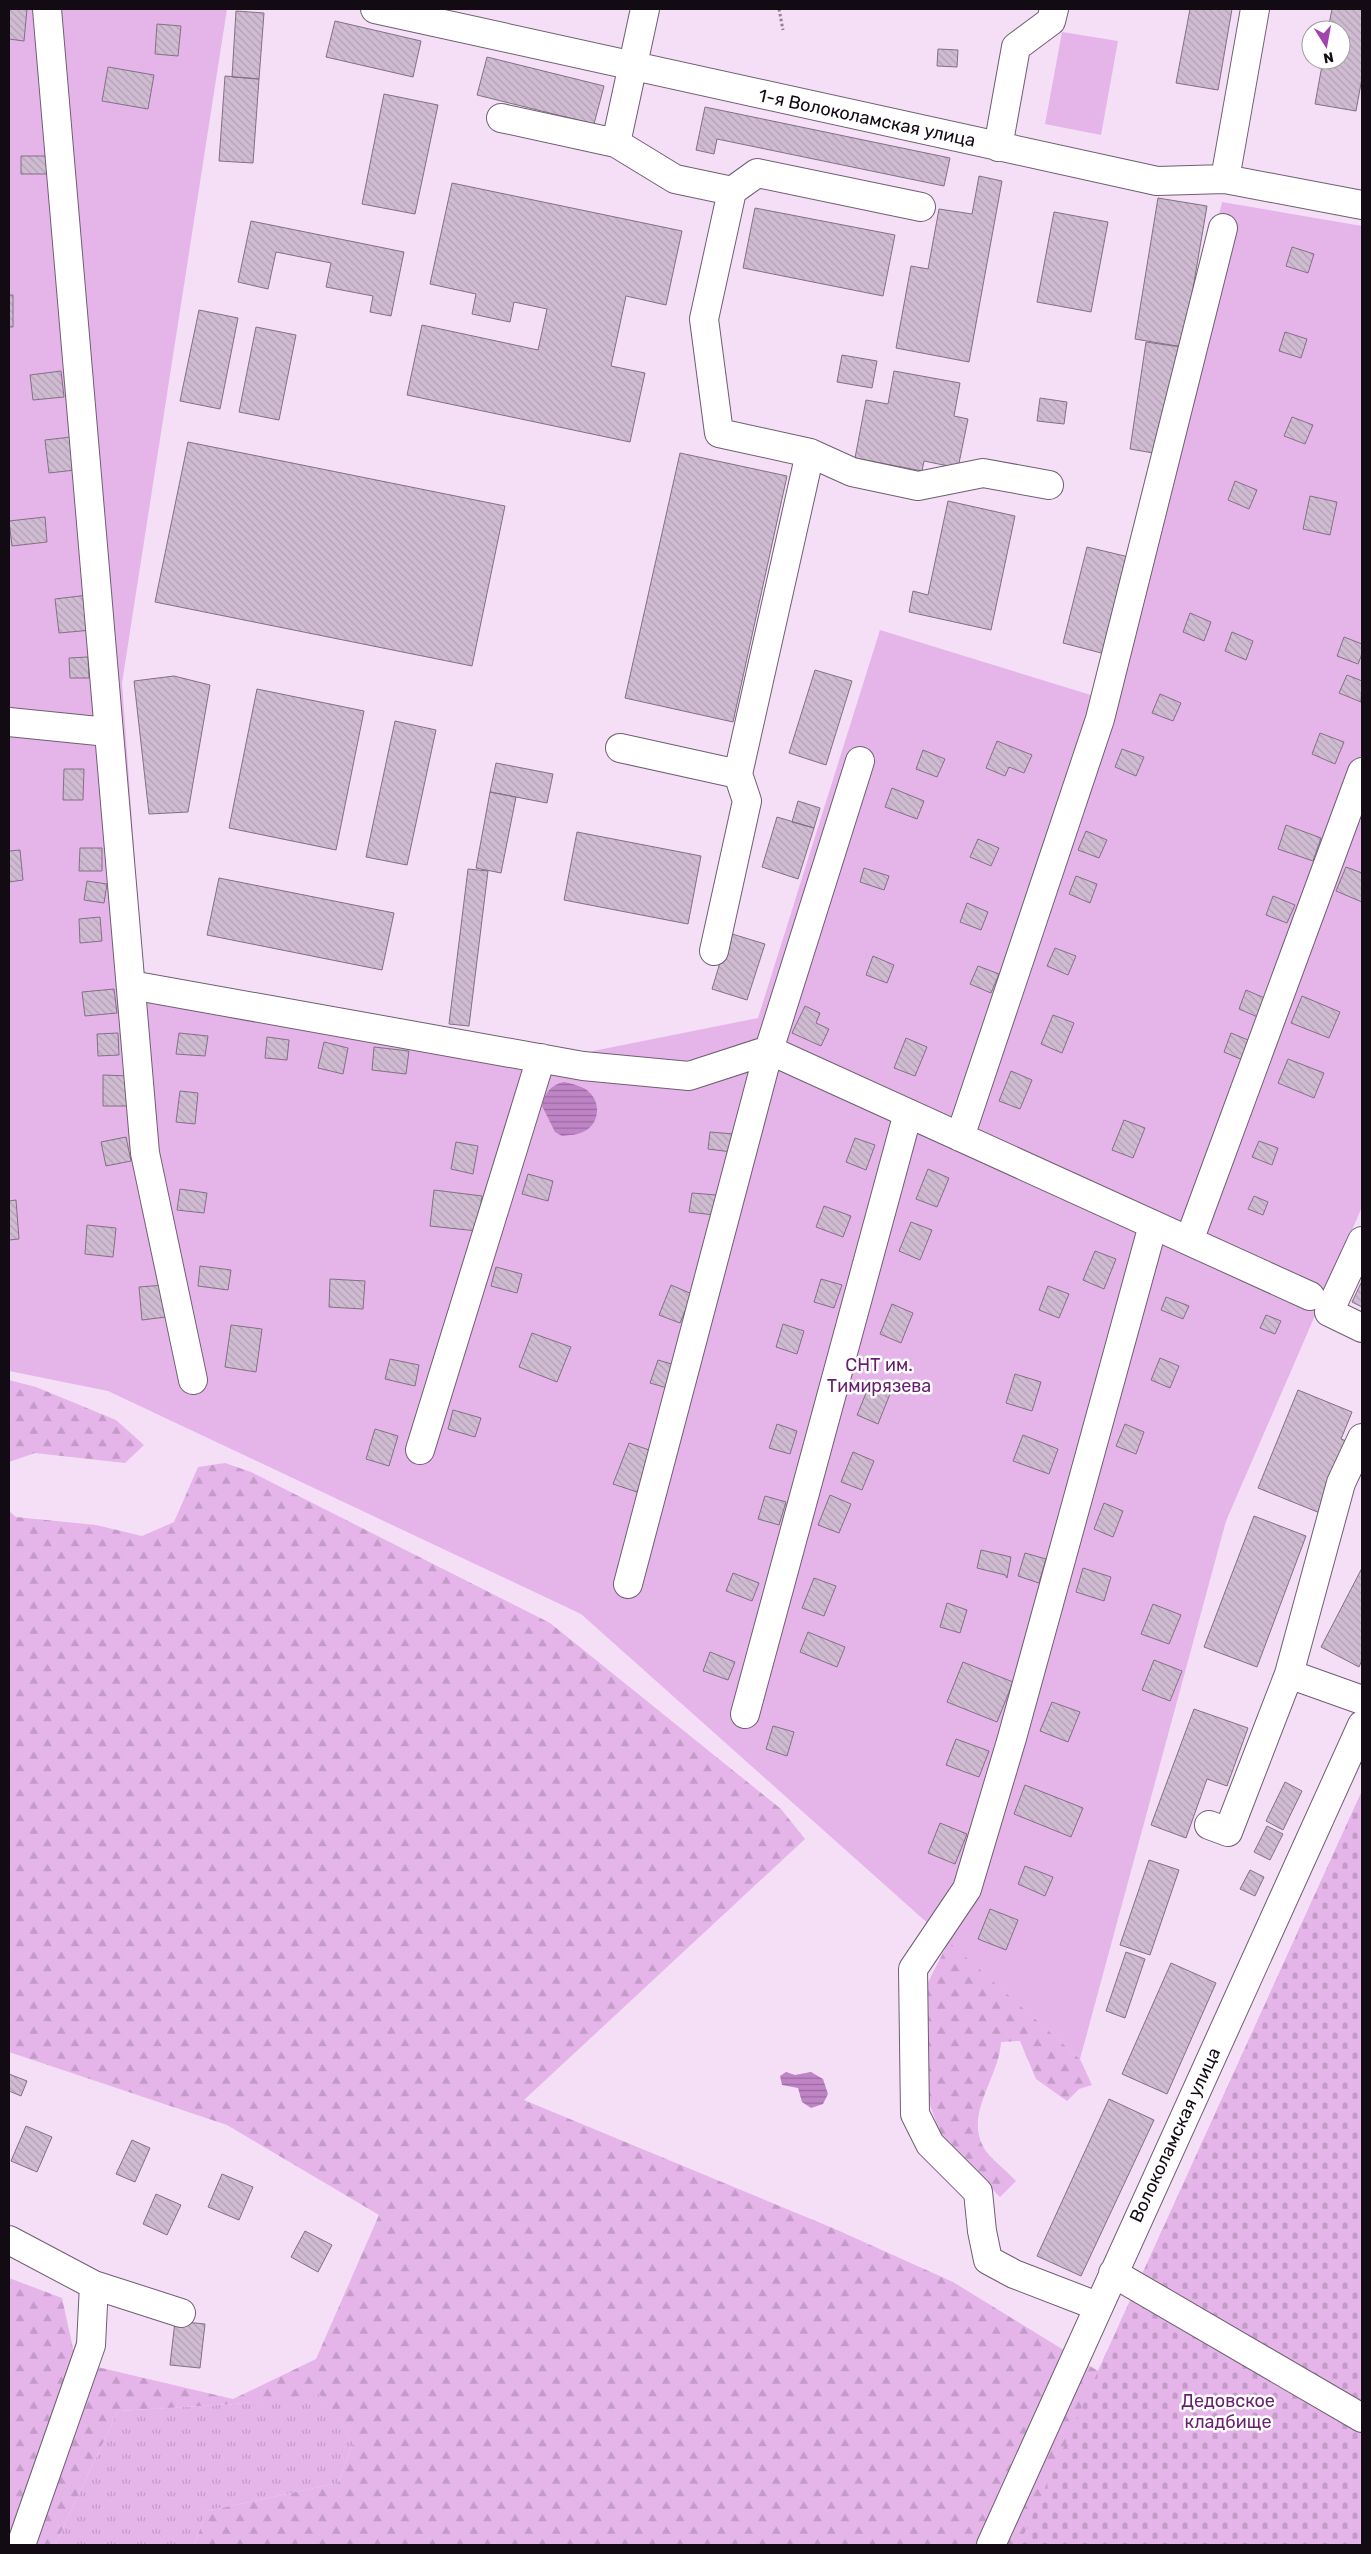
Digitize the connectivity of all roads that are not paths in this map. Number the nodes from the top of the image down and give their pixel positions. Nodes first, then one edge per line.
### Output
1 (47, 9) edge
2 (375, 9) edge
3 (645, 9) edge
4 (1054, 9) edge
5 (1255, 9) edge
6 (632, 64) junction
7 (501, 118) dead end
8 (616, 143) junction
9 (998, 147) junction
10 (1225, 179) junction
11 (732, 191) junction
12 (1362, 205) edge
13 (921, 207) dead end
14 (1223, 228) dead end
15 (810, 453) junction
16 (1048, 485) dead end
17 (9, 722) edge
18 (108, 732) junction
19 (620, 748) dead end
20 (860, 761) dead end
21 (1362, 772) edge
22 (738, 774) junction
23 (714, 951) dead end
24 (131, 985) junction
25 (769, 1050) junction
26 (541, 1058) junction
27 (908, 1113) junction
28 (960, 1137) junction
29 (1153, 1225) junction
30 (1189, 1241) junction
31 (1362, 1241) edge
32 (1310, 1296) dead end
33 (1362, 1328) edge
34 (193, 1380) dead end
35 (1362, 1438) edge
36 (420, 1450) dead end
37 (628, 1584) dead end
38 (1289, 1674) junction
39 (1362, 1700) edge
40 (745, 1714) dead end
41 (1362, 1725) edge
42 (1210, 1826) dead end
43 (9, 2240) edge
44 (1112, 2273) junction
45 (94, 2284) junction
46 (1097, 2306) junction
47 (181, 2312) dead end
48 (1362, 2418) edge
49 (21, 2545) edge
50 (991, 2545) edge

1 - 18 street
2 - 6 street, 1-я Волоколамская улица
3 - 6 street
4 - 9 street
5 - 10 street
6 - 8 street
6 - 9 street, 1-я Волоколамская улица
7 - 8 street
8 - 11 street
9 - 10 street, 1-я Волоколамская улица
10 - 12 street, 1-я Волоколамская улица
11 - 13 street
11 - 15 street
14 - 28 street
15 - 16 street
15 - 22 street
17 - 18 street
18 - 24 street
19 - 22 street
20 - 25 street
21 - 30 street
22 - 23 street
24 - 26 street
24 - 34 street
25 - 26 street
25 - 27 street
25 - 37 street
26 - 36 street
27 - 28 street
27 - 40 street
28 - 29 street
29 - 30 street
29 - 46 street
30 - 32 street
31 - 33 street
35 - 38 street
38 - 39 street
38 - 42 street
41 - 44 street, Волоколамская улица
43 - 45 street
44 - 46 street, Волоколамская улица
44 - 48 street
45 - 47 street
45 - 49 street
46 - 50 street, Волоколамская улица

